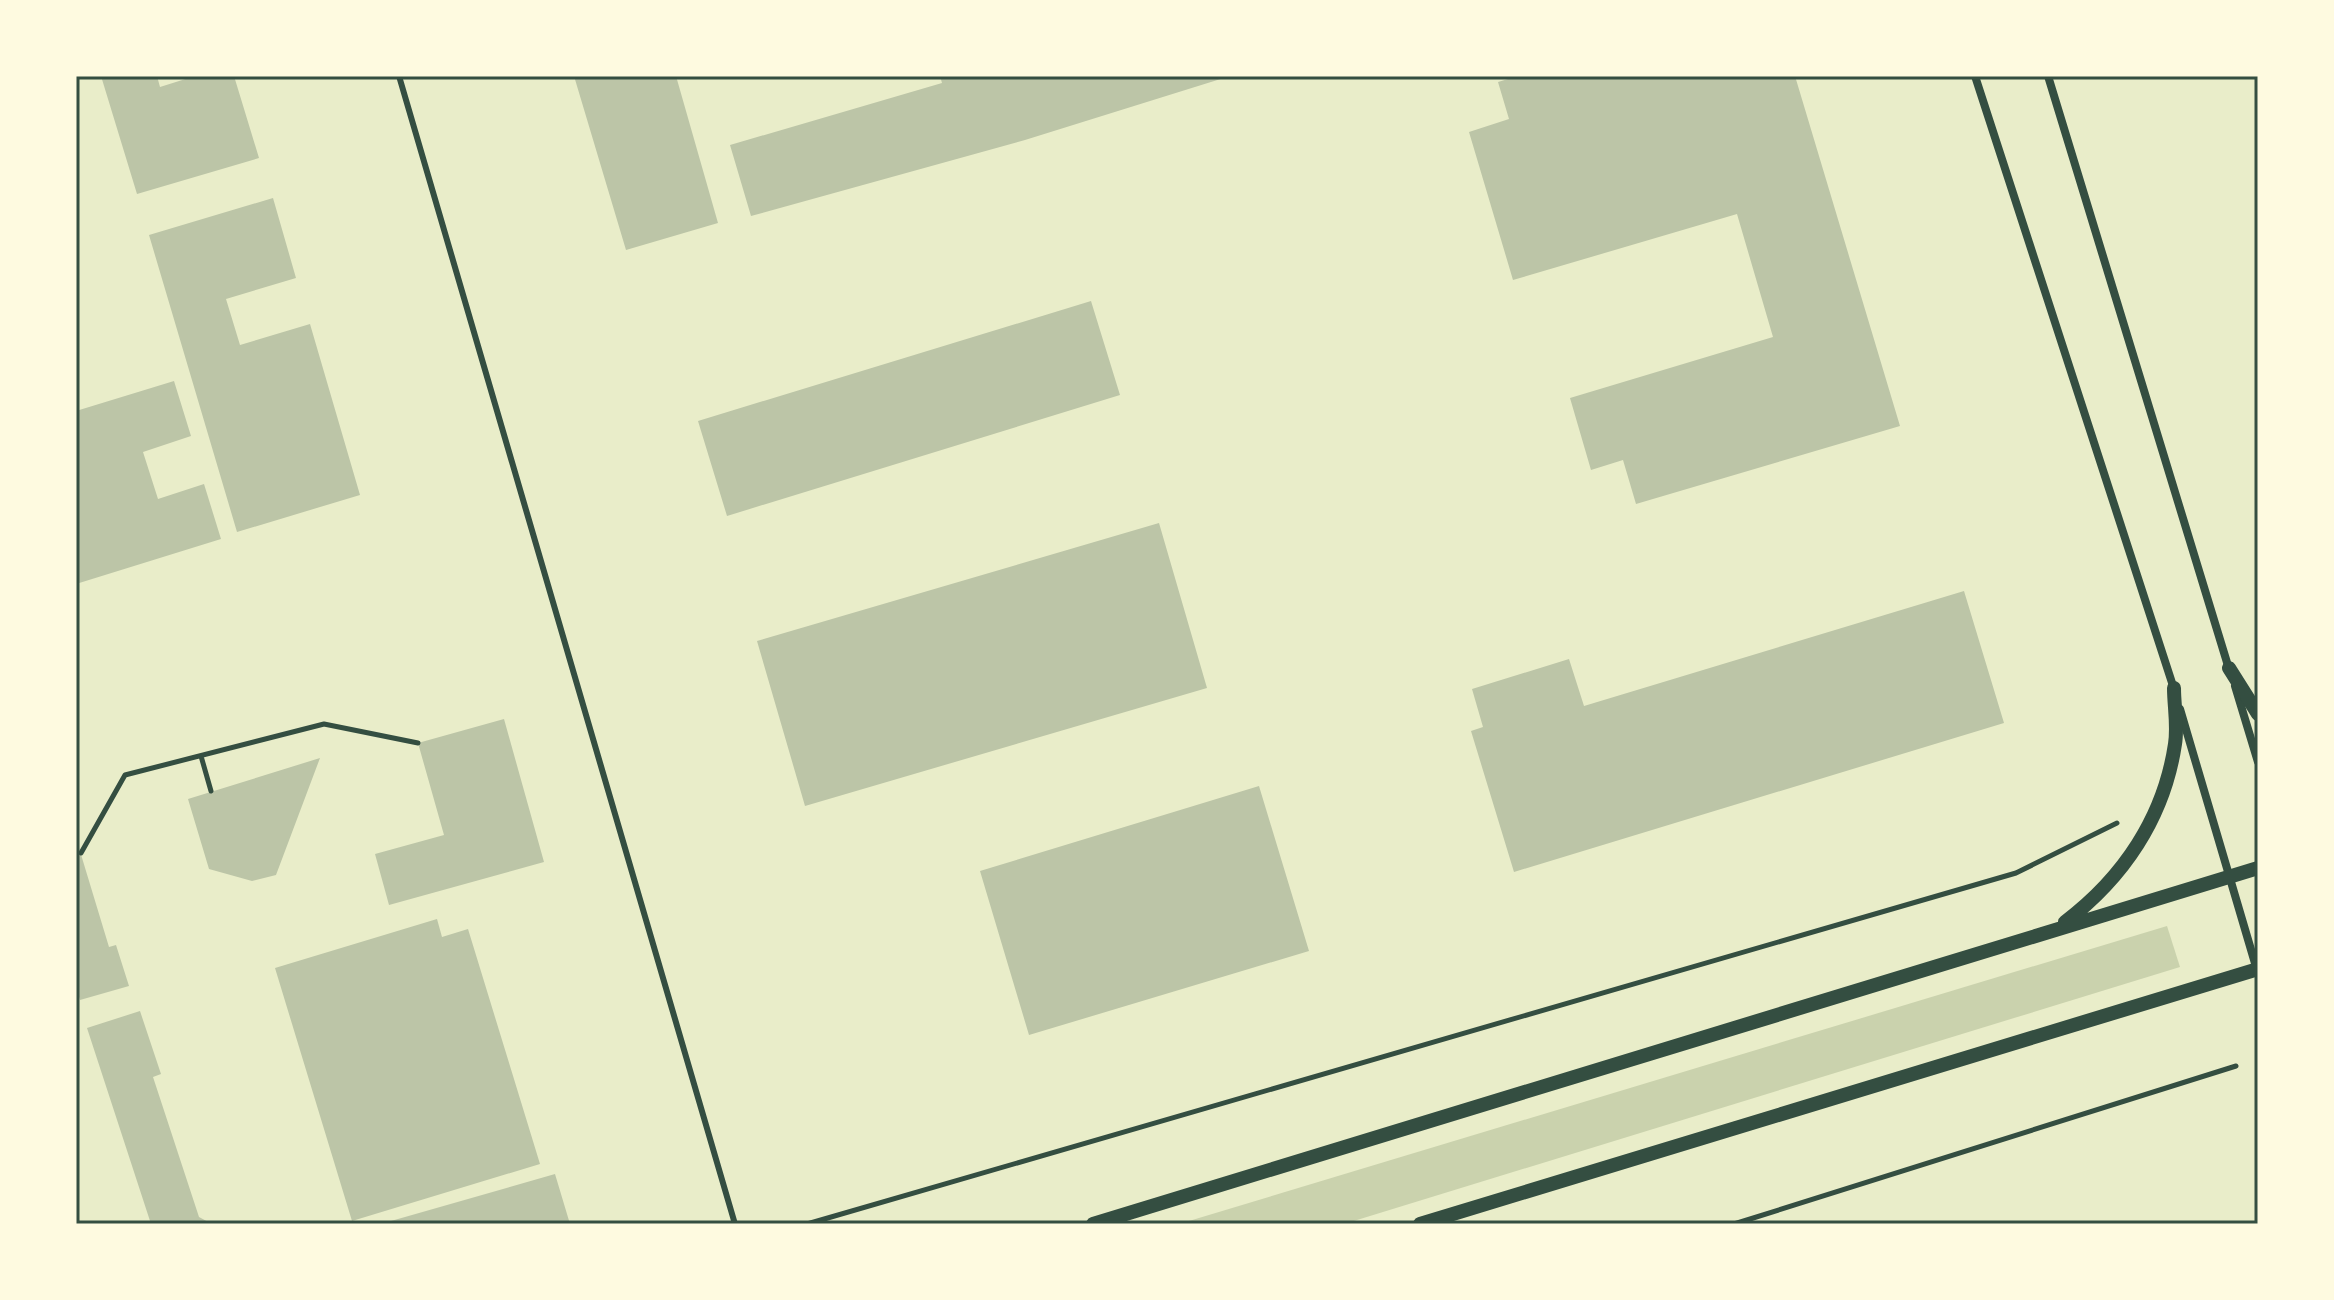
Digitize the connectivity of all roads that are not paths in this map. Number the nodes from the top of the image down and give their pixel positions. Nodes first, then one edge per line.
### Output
1 (399, 76) edge
2 (1975, 76) edge
3 (2048, 76) edge
4 (2229, 668) junction
5 (2174, 688) junction
6 (2258, 714) edge
7 (2258, 762) edge
8 (2258, 868) edge
9 (2230, 876) junction
10 (2055, 930) junction
11 (2258, 970) edge
12 (735, 1224) edge
13 (1093, 1224) edge
14 (1420, 1224) edge

1 - 12 lane
2 - 5 street
3 - 4 street
4 - 6 street
4 - 7 street
5 - 9 street
5 - 10 street
8 - 9 street
9 - 10 street
9 - 11 street
10 - 13 street
11 - 14 street

